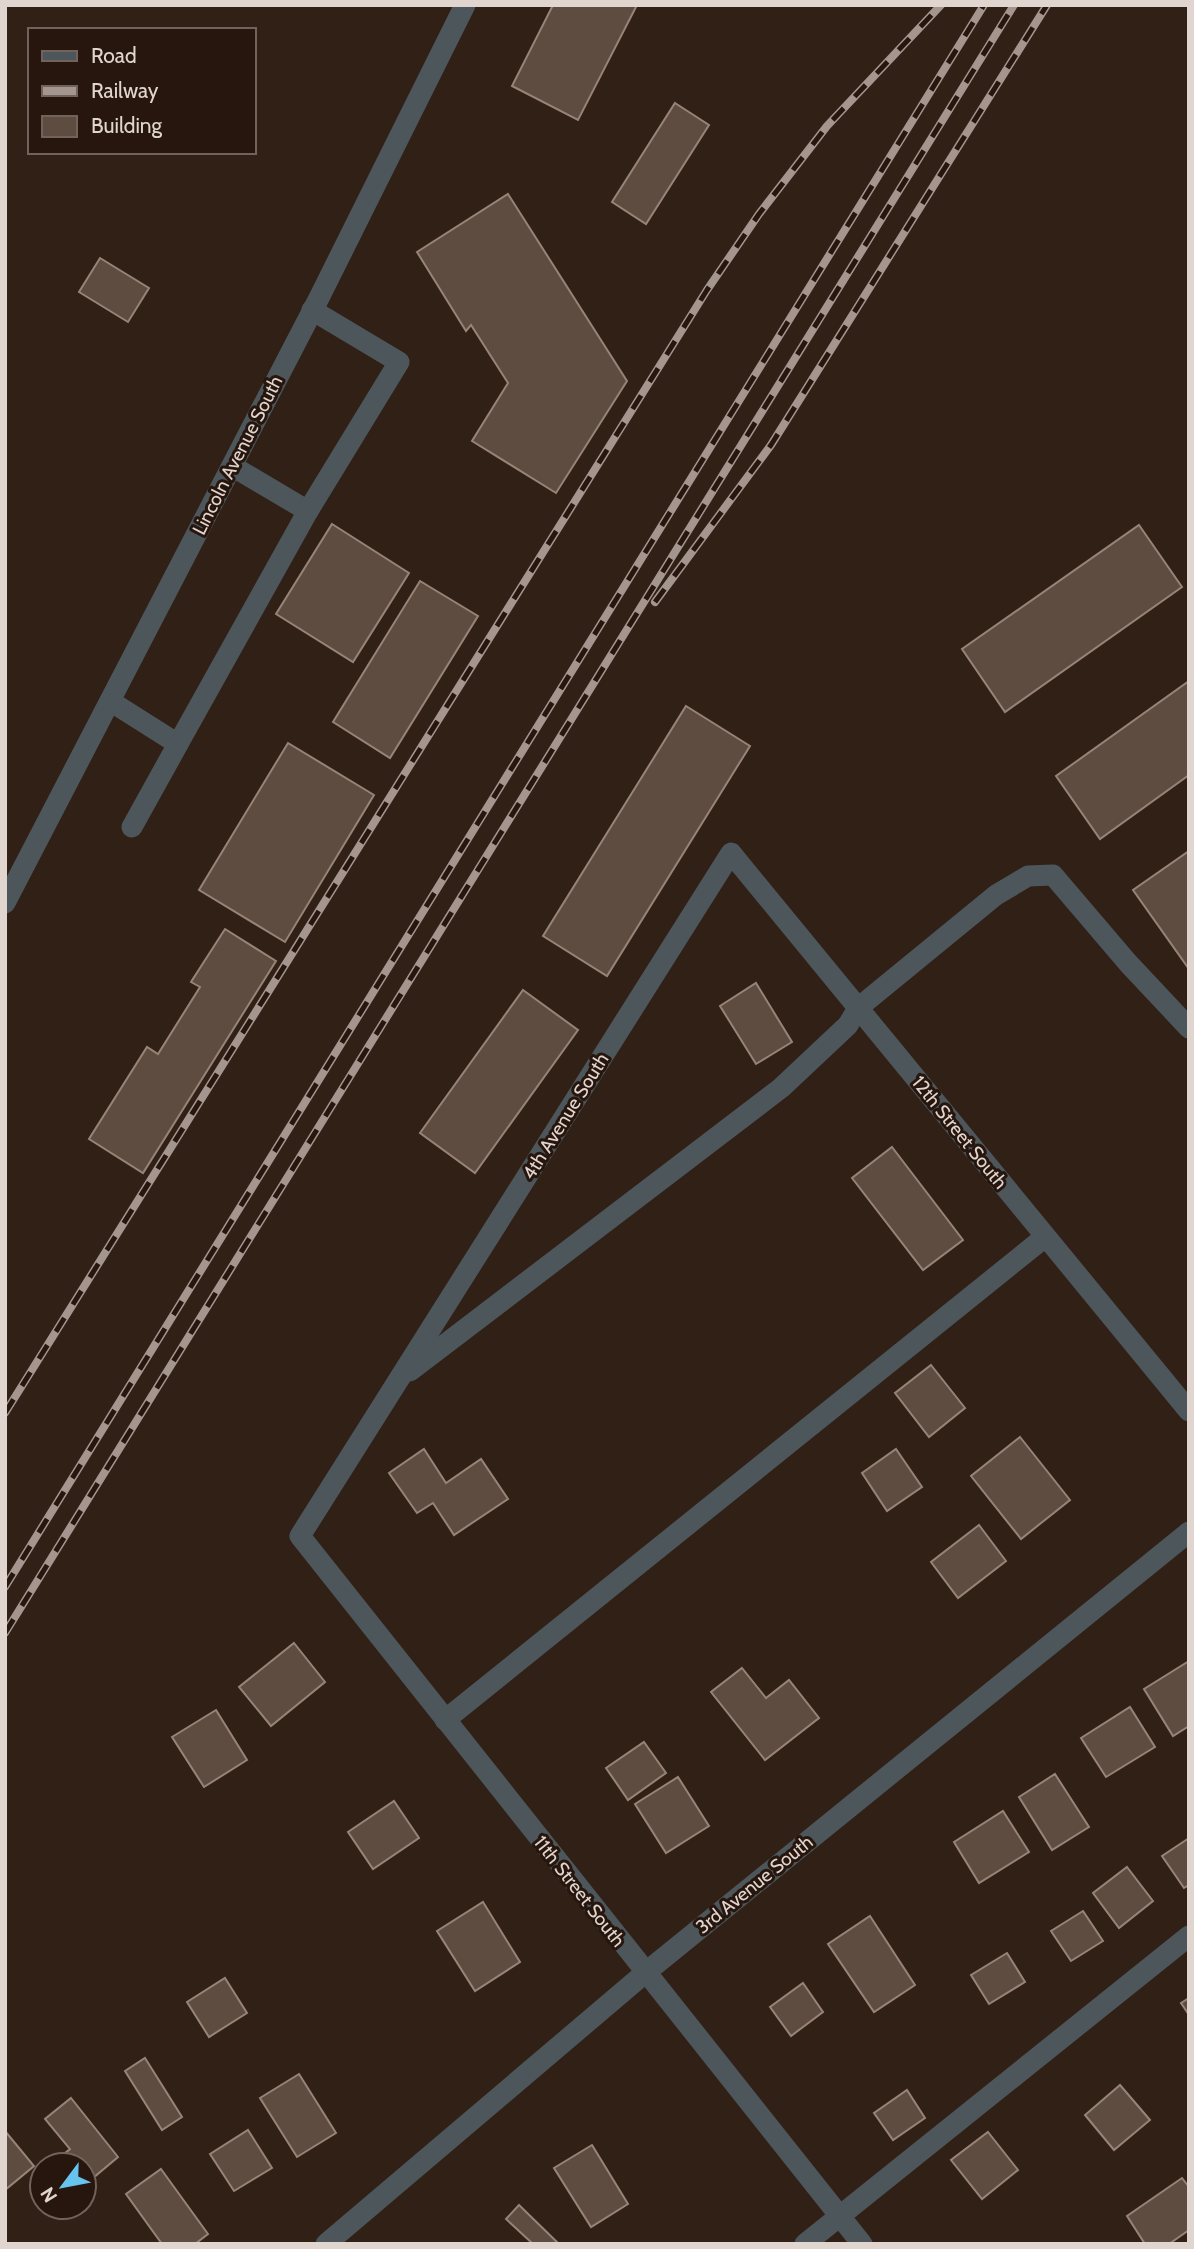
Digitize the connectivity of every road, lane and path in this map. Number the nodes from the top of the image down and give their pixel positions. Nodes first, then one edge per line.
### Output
1 (465, 5) edge
2 (312, 310) junction
3 (232, 466) junction
4 (309, 511) junction
5 (110, 702) junction
6 (178, 744) junction
7 (132, 827) dead end
8 (731, 853) joint
9 (5, 904) edge
10 (858, 1009) junction
11 (1189, 1028) edge
12 (1045, 1237) junction
13 (398, 1379) junction
14 (1189, 1411) edge
15 (1189, 1532) edge
16 (300, 1536) joint
17 (445, 1720) junction
18 (1189, 1936) edge
19 (645, 1973) junction
20 (839, 2215) junction
21 (326, 2244) edge
22 (805, 2244) edge
23 (862, 2244) edge

1 - 2 street, Lincoln Avenue South
2 - 3 street, Lincoln Avenue South
2 - 4 street
3 - 4 street
3 - 5 street, Lincoln Avenue South
4 - 6 street
5 - 6 street
5 - 9 street, Lincoln Avenue South
6 - 7 street
8 - 10 street, 12th Street South
8 - 13 street, 4th Avenue South
10 - 11 street, 4th Avenue South
10 - 12 street, 12th Street South
10 - 13 street, 4th Avenue South
12 - 14 street, 12th Street South
12 - 17 street
13 - 16 street, 4th Avenue South
15 - 19 street, 3rd Avenue South
16 - 17 street, 11th Street South
17 - 19 street, 11th Street South
18 - 20 street
19 - 20 street, 11th Street South
19 - 21 street, 3rd Avenue South
20 - 22 street
20 - 23 street, 11th Street South

